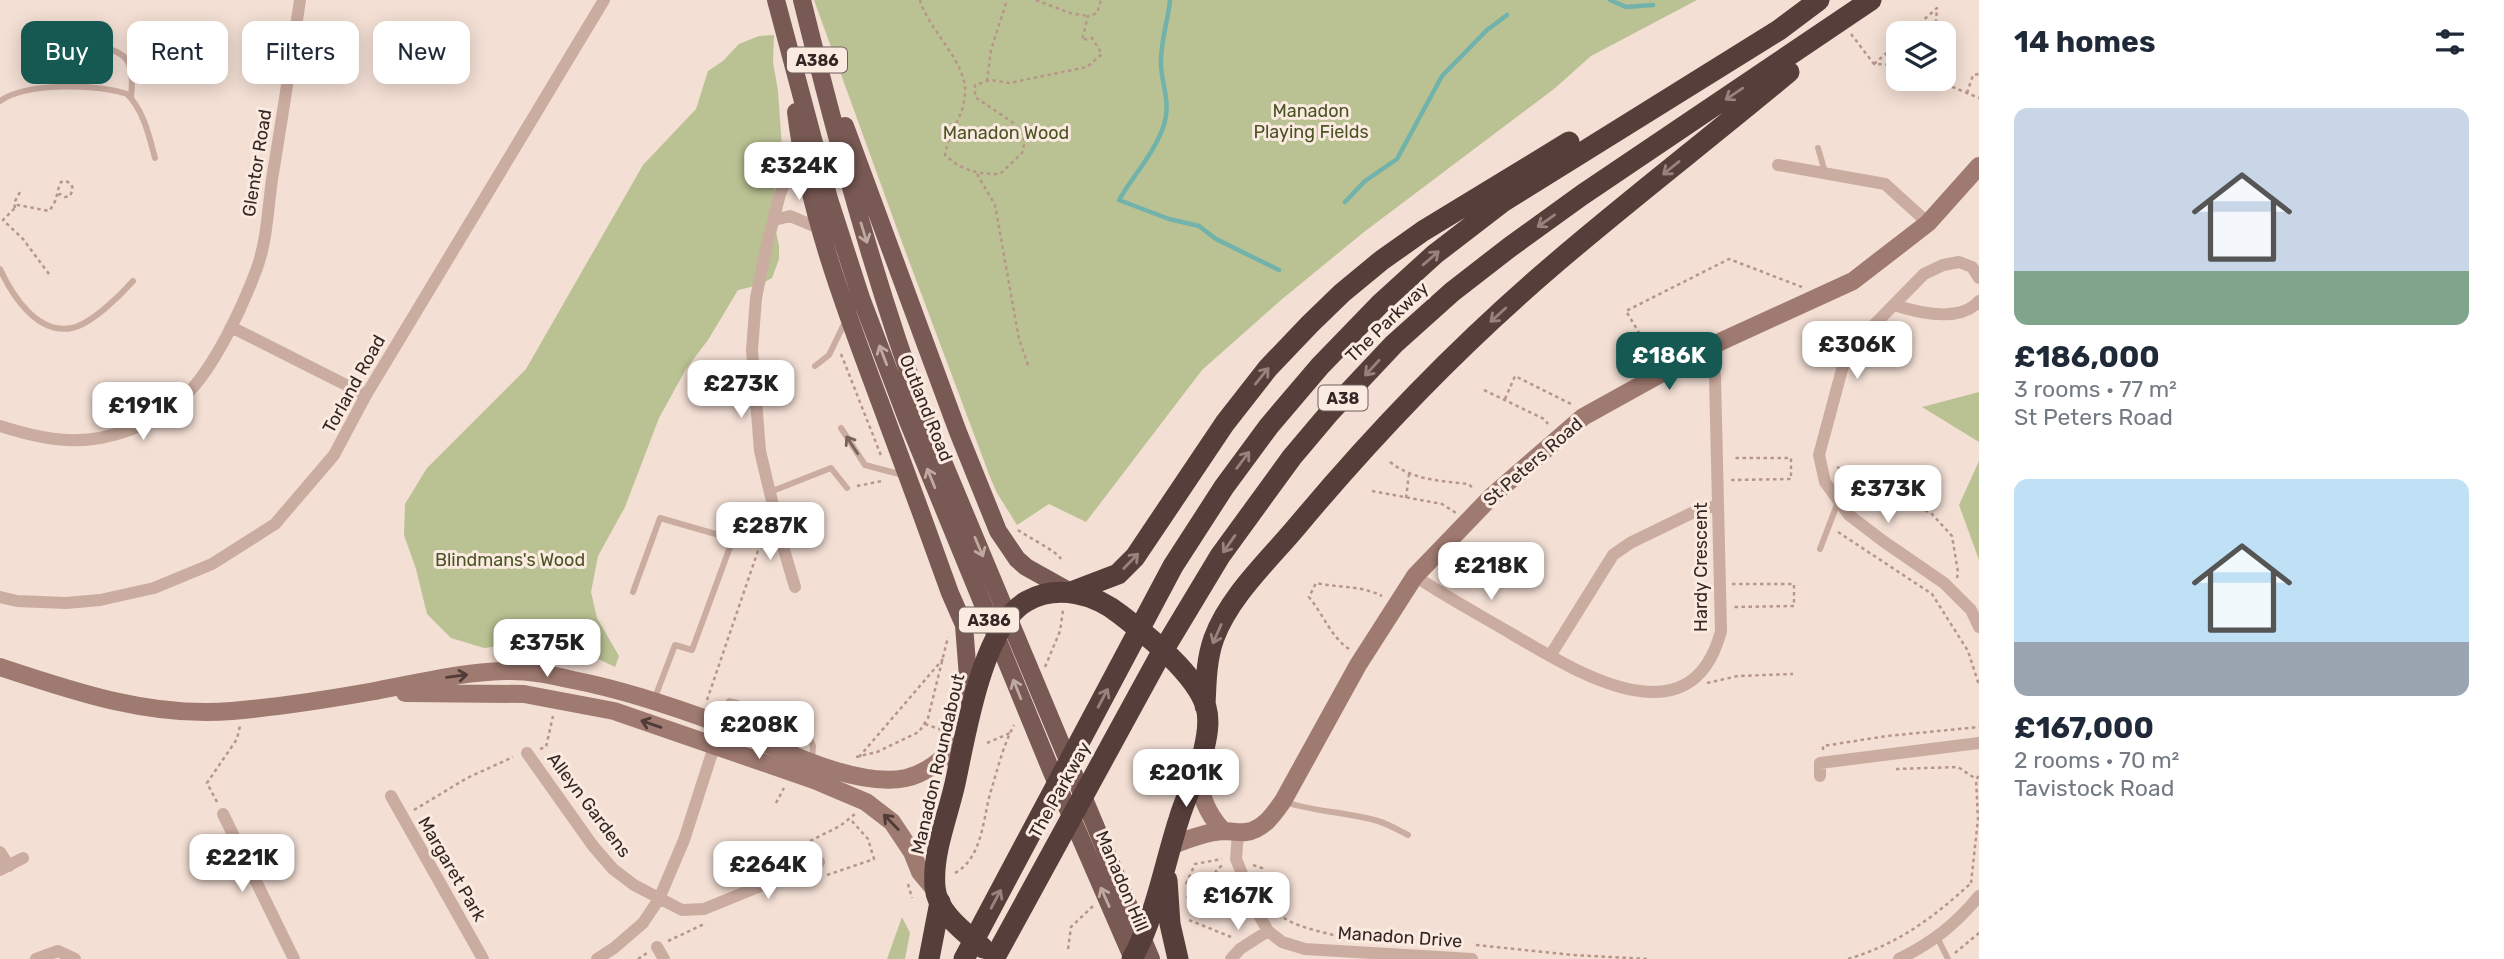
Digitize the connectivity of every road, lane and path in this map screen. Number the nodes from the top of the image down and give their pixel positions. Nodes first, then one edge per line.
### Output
1 (300, 0) edge
2 (604, 0) edge
3 (776, 0) edge
4 (802, 0) edge
5 (919, 0) edge
6 (1007, 0) edge
7 (1036, 0) edge
8 (1101, 0) edge
9 (1819, 0) edge
10 (1873, 0) edge
11 (1088, 16) junction
12 (1922, 21) edge
13 (1936, 21) edge
14 (812, 38) junction
15 (113, 50) edge
16 (1886, 53) edge
17 (790, 56) junction
18 (1886, 64) edge
19 (1979, 74) edge
20 (987, 81) junction
21 (1956, 88) edge
22 (1967, 93) junction
23 (131, 97) junction
24 (1979, 98) edge
25 (0, 101) edge
26 (1636, 116) junction
27 (800, 147) junction
28 (1818, 148) dead end
29 (155, 158) dead end
30 (1778, 165) dead end
31 (1979, 166) edge
32 (1825, 172) junction
33 (977, 174) junction
34 (20, 192) dead end
35 (57, 196) junction
36 (15, 208) junction
37 (774, 220) junction
38 (1, 221) edge
39 (1928, 223) junction
40 (821, 229) junction
41 (0, 269) edge
42 (49, 274) dead end
43 (1979, 278) edge
44 (133, 281) dead end
45 (1822, 295) junction
46 (1979, 301) edge
47 (1894, 305) junction
48 (848, 316) junction
49 (231, 327) junction
50 (1711, 346) junction
51 (1028, 365) dead end
52 (815, 366) dead end
53 (1663, 373) junction
54 (1483, 390) dead end
55 (366, 395) junction
56 (1505, 399) junction
57 (1583, 417) junction
58 (916, 418) junction
59 (0, 426) edge
60 (841, 428) dead end
61 (1559, 436) junction
62 (1717, 458) junction
63 (1820, 460) junction
64 (1390, 462) dead end
65 (1409, 474) junction
66 (908, 477) junction
67 (890, 480) dead end
68 (1717, 480) junction
69 (847, 488) joint
70 (1372, 491) dead end
71 (770, 492) junction
72 (1406, 498) junction
73 (1839, 501) junction
74 (1486, 502) junction
75 (1718, 506) junction
76 (1467, 520) junction
77 (1009, 523) dead end
78 (777, 524) junction
79 (1829, 527) junction
80 (733, 539) junction
81 (1820, 550) dead end
82 (1061, 559) dead end
83 (1415, 576) junction
84 (1720, 584) junction
85 (795, 587) dead end
86 (1953, 591) junction
87 (632, 592) dead end
88 (1068, 596) junction
89 (0, 597) edge
90 (1395, 607) junction
91 (1720, 607) junction
92 (1979, 626) edge
93 (948, 633) dead end
94 (1550, 656) junction
95 (944, 657) junction
96 (1362, 658) junction
97 (0, 667) edge
98 (1043, 673) dead end
99 (1793, 674) dead end
100 (1682, 685) junction
101 (1979, 685) edge
102 (366, 693) junction
103 (656, 696) junction
104 (557, 700) junction
105 (1206, 706) junction
106 (704, 708) dead end
107 (244, 709) junction
108 (971, 713) junction
109 (925, 724) junction
110 (721, 725) junction
111 (1979, 727) edge
112 (942, 730) dead end
113 (1869, 739) dead end
114 (963, 740) junction
115 (987, 743) dead end
116 (1979, 743) edge
117 (715, 746) junction
118 (527, 752) junction
119 (812, 761) junction
120 (1199, 769) junction
121 (1886, 769) dead end
122 (1820, 776) dead end
123 (1978, 778) edge
124 (786, 781) dead end
125 (391, 796) dead end
126 (1085, 799) joint
127 (1283, 801) junction
128 (776, 803) dead end
129 (858, 810) dead end
130 (223, 814) joint
131 (402, 817) junction
132 (850, 820) junction
133 (1073, 820) joint
134 (1230, 832) junction
135 (1408, 835) dead end
136 (810, 841) dead end
137 (0, 852) edge
138 (1169, 854) junction
139 (1236, 857) junction
140 (23, 858) dead end
141 (874, 859) dead end
142 (819, 862) dead end
143 (4, 868) edge
144 (955, 873) dead end
145 (1189, 879) junction
146 (907, 880) dead end
147 (1971, 883) junction
148 (1185, 887) dead end
149 (1207, 888) junction
150 (1979, 890) edge
151 (937, 896) junction
152 (1979, 896) edge
153 (912, 898) dead end
154 (659, 899) junction
155 (1101, 899) dead end
156 (1182, 902) dead end
157 (704, 909) junction
158 (1186, 917) dead end
159 (1268, 930) junction
160 (1979, 933) edge
161 (1339, 937) dead end
162 (1937, 937) junction
163 (1248, 945) junction
164 (1473, 945) dead end
165 (657, 947) junction
166 (1068, 949) dead end
167 (1947, 958) edge
168 (36, 959) edge
169 (75, 959) edge
170 (294, 959) edge
171 (483, 959) edge
172 (597, 959) edge
173 (638, 959) edge
174 (664, 959) edge
175 (929, 959) edge
176 (964, 959) edge
177 (995, 959) edge
178 (1133, 959) edge
179 (1151, 959) edge
180 (1178, 959) edge
181 (1231, 959) edge
182 (1472, 959) edge
183 (1647, 959) edge
184 (1848, 959) edge
185 (1899, 959) edge

1 - 49 street, Glentor Road
2 - 55 street, Torland Road
3 - 17 main road, Outland Road / A386
4 - 14 main road, Outland Road / A386
5 - 33 path
6 - 20 path
7 - 11 path
8 - 11 path
9 - 26 highway, The Parkway / A38
10 -> 105 highway, A38
10 -> 177 highway, The Parkway / A38
11 - 20 path
12 - 13 path
14 -> 58 main road, Outland Road / A386
14 - 88 main road
15 - 23 lane
16 - 18 path
17 - 27 main road
58 -> 17 main road, Outland Road / A386
19 - 22 path
20 - 33 path
21 - 22 path
22 - 24 path
23 - 25 lane
23 - 29 lane
88 -> 26 highway, A38
176 -> 26 highway, The Parkway / A38
27 - 37 street
27 - 40 main road
28 - 32 lane
30 - 32 street
31 - 39 main road, St Peters Road
32 - 39 street
33 - 51 path
34 - 36 path
35 - 35 path
35 - 36 path
36 - 38 path
37 - 40 street
37 - 71 street
38 - 42 path
39 - 45 main road, St Peters Road
40 - 48 main road
41 - 44 lane
43 - 47 street
45 - 50 main road, St Peters Road
45 - 53 path
46 - 47 street
47 - 63 street
48 - 52 lane
48 - 66 main road
49 - 55 street
49 - 59 street, Glentor Road
50 - 53 main road, St Peters Road
50 - 62 street, Hardy Crescent
53 - 57 main road, St Peters Road
54 - 56 path
55 - 89 street, Torland Road
56 - 57 path
56 - 61 path
57 - 61 main road, St Peters Road
58 -> 126 main road, Outland Road / A386
133 -> 58 main road, Outland Road / A386
66 -> 60 lane
61 - 74 main road, St Peters Road
62 - 68 street, Hardy Crescent
62 - 68 path
63 - 73 street
63 - 86 path
64 - 65 path
65 - 72 path
65 - 74 path
66 - 108 main road
67 - 69 path
68 - 75 street, Hardy Crescent
69 - 71 lane
70 - 72 path
71 - 78 street
72 - 76 path
73 - 79 lane
73 - 86 street
74 - 76 main road, St Peters Road
75 - 84 street, Hardy Crescent
75 - 94 street
76 - 83 main road, St Peters Road
77 - 82 path
78 - 80 lane
78 - 85 street
78 - 106 path
79 - 81 lane
79 - 101 path
80 - 87 lane
80 - 103 lane
83 - 90 main road, St Peters Road
83 - 94 street
84 - 91 street, Hardy Crescent
84 - 91 path
86 - 92 street
88 - 98 path
88 - 105 highway
88 - 108 highway, Manadon Roundabout
90 - 96 main road, St Peters Road
90 - 96 path
91 - 100 street, Hardy Crescent
93 - 95 path
94 - 100 street
95 - 109 path
95 - 109 path
96 - 127 main road, St Peters Road
97 - 107 main road
99 - 100 path
102 -> 103 main road
102 - 104 main road
102 - 107 main road
103 - 110 main road
117 -> 104 main road
104 - 118 path
105 - 120 highway
107 - 130 path
108 - 114 highway, Manadon Roundabout
109 - 112 path
110 - 117 street
110 - 119 main road
110 - 119 lane
111 - 113 path
114 - 119 main road
114 - 151 highway, Manadon Roundabout
115 - 144 path
116 - 122 street
151 -> 117 main road
117 - 154 street
118 - 131 path
118 - 154 street, Alleyn Gardens
120 - 134 main road
120 - 138 highway
121 - 123 path
123 - 147 path
124 - 128 path
125 - 131 street, Margaret Park
126 - 179 main road, Manadon Hill / A386
127 - 134 main road, St Peters Road
127 - 135 lane
129 - 132 path
130 - 170 street
131 - 171 street, Margaret Park
132 - 136 path
132 - 141 path
178 -> 133 main road, Manadon Hill / A386
134 - 138 main road, St Peters Road
134 - 139 street
137 - 143 street
138 - 178 highway
138 - 180 highway
139 - 145 path
139 - 149 path
139 - 159 street
139 - 161 path
140 - 143 street
142 - 157 street
145 - 148 path
145 - 149 path
146 - 153 path
147 - 150 path
147 - 184 path
149 - 156 path
151 - 175 highway, Manadon Roundabout
151 - 177 highway
152 - 162 street
154 - 157 street, Alleyn Gardens
154 - 172 street
155 - 166 path
157 - 165 path
158 - 163 path
159 - 163 street
159 - 182 street, Manadon Drive
160 - 167 path
162 - 167 lane
162 - 185 street
163 - 181 street
164 - 183 path
165 - 173 path
165 - 174 street
168 - 169 street

